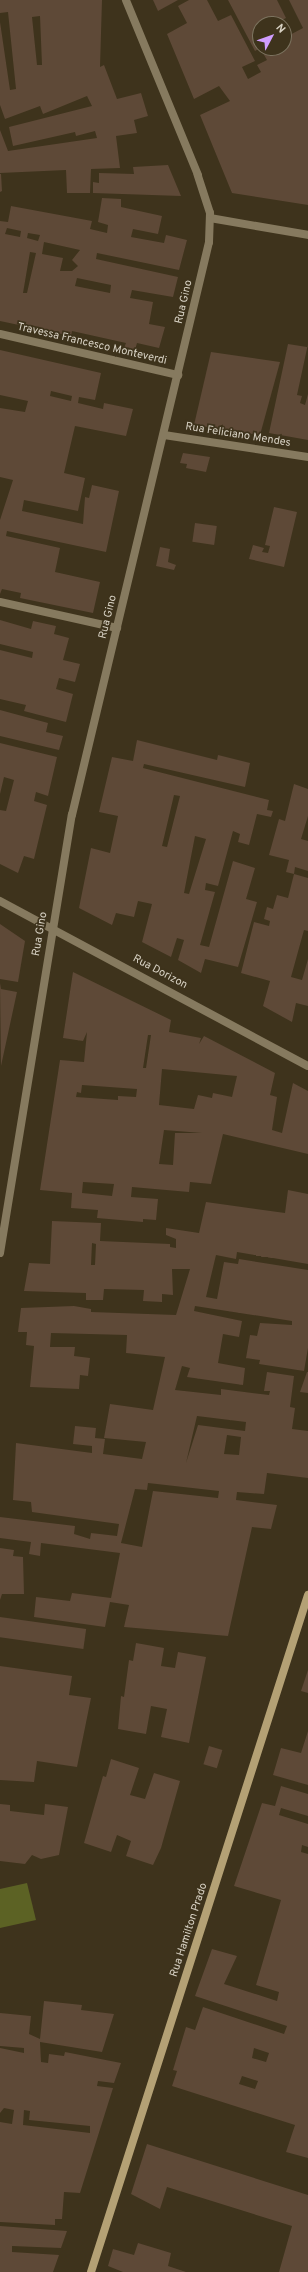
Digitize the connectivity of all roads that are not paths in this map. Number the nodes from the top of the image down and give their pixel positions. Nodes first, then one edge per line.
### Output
1 (126, 0) edge
2 (210, 218) junction
3 (308, 234) edge
4 (0, 334) edge
5 (178, 375) junction
6 (164, 435) junction
7 (308, 457) edge
8 (0, 602) edge
9 (117, 628) junction
10 (0, 901) edge
11 (52, 928) junction
12 (308, 1066) edge
13 (0, 1253) edge
14 (308, 1595) edge
15 (91, 2272) edge

1 - 2 street, Rua Gino
2 - 3 street
2 - 5 street, Rua Gino
4 - 5 street, Travessa Francesco Monteverdi
5 - 6 street, Rua Gino
6 - 7 street, Rua Feliciano Mendes
6 - 9 street, Rua Gino
8 - 9 street
9 - 11 street, Rua Gino
10 - 11 street, Rua Dorizon
11 - 12 street, Rua Dorizon
11 - 13 street, Rua Gino
14 - 15 main road, Rua Hamilton Prado

